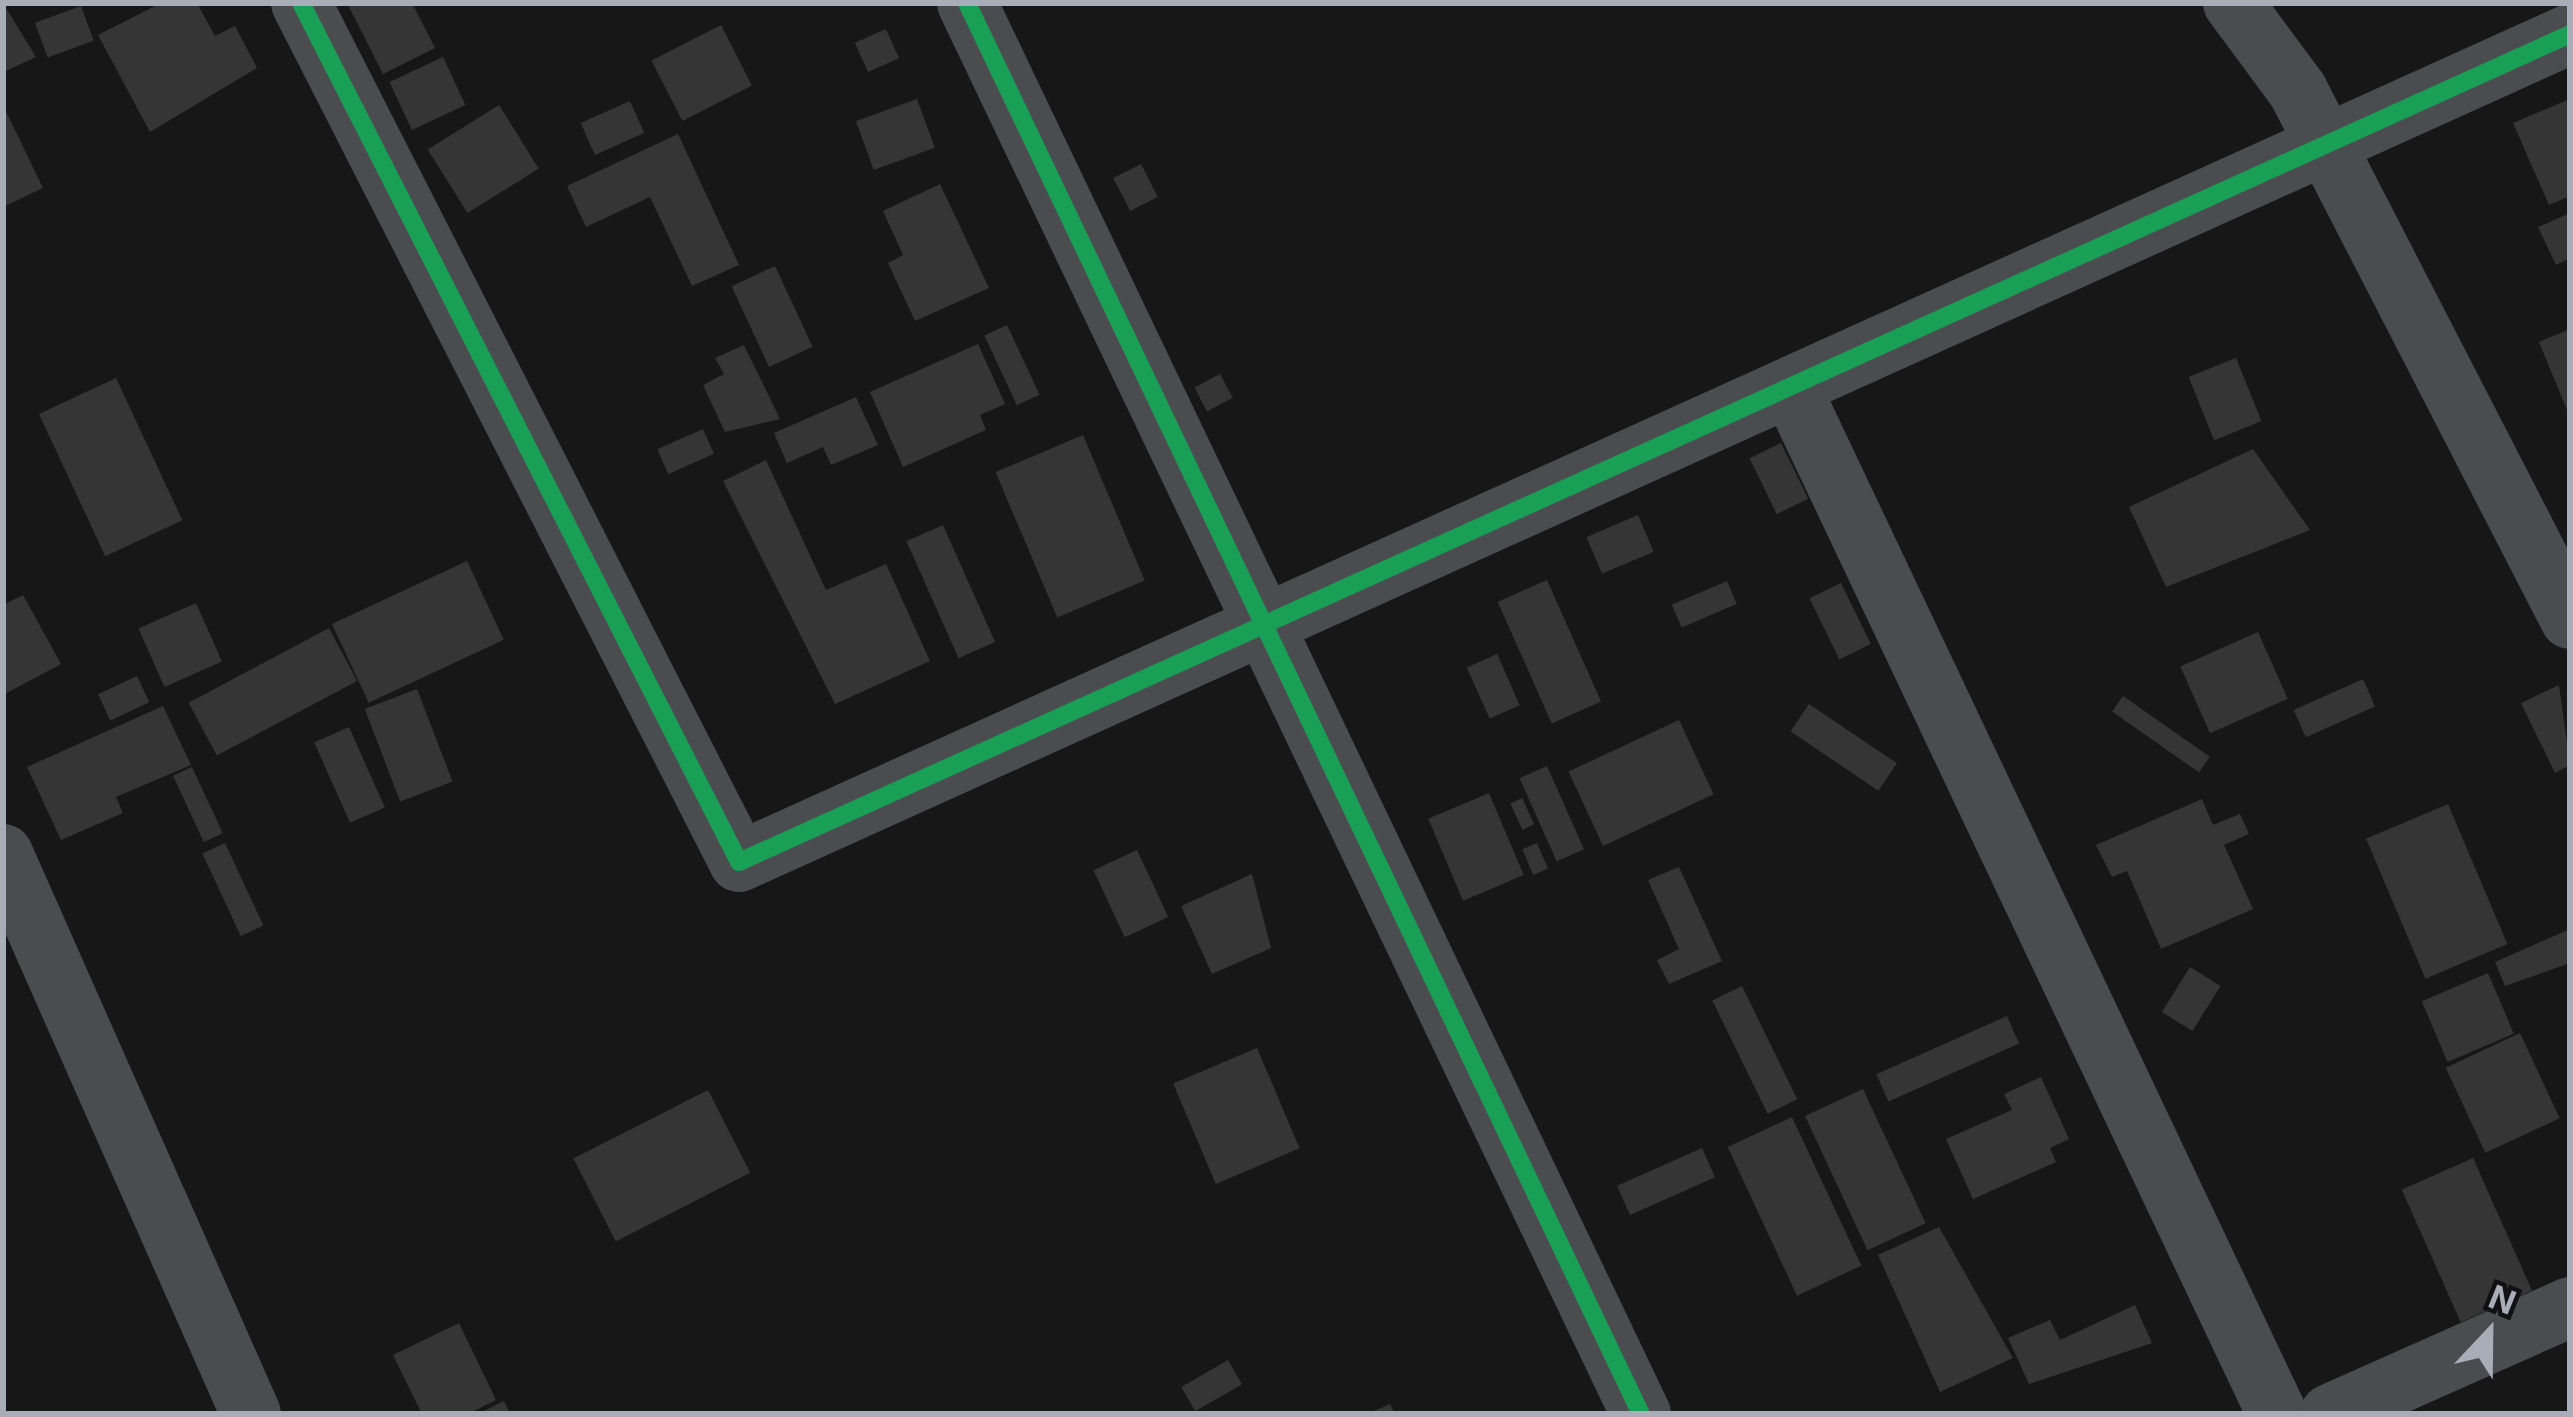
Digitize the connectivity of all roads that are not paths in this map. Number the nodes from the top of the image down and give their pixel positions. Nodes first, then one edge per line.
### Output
1 (301, 3) edge
2 (967, 3) edge
3 (2233, 3) edge
4 (2570, 34) edge
5 (2329, 149) junction
6 (1792, 388) junction
7 (2570, 619) edge
8 (1263, 622) junction
9 (3, 854) edge
10 (2570, 1307) edge
11 (251, 1414) edge
12 (1641, 1414) edge
13 (2277, 1414) edge
14 (2330, 1414) edge

1 - 8 street
2 - 8 street
3 - 5 street
4 - 5 street
5 - 6 street
5 - 7 street
6 - 8 street
6 - 13 street
8 - 12 street
9 - 11 street
10 - 14 street

